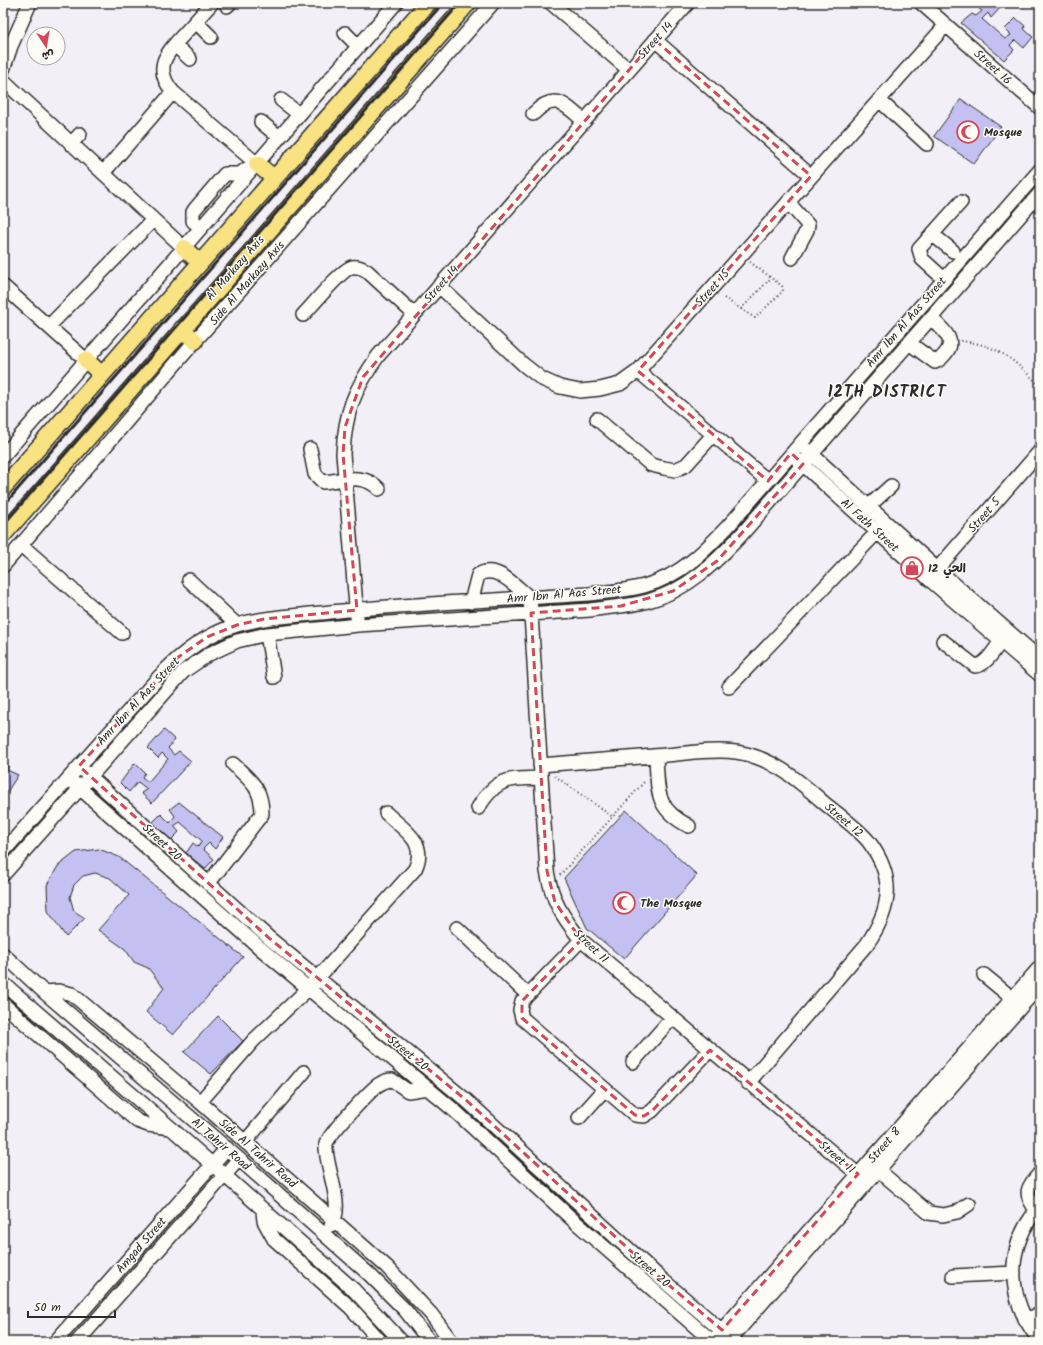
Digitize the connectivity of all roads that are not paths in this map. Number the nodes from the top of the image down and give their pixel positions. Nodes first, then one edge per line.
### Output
1 (30, 3) edge
2 (396, 3) edge
3 (427, 3) edge
4 (468, 3) edge
5 (493, 3) edge
6 (551, 3) edge
7 (688, 3) edge
8 (921, 3) edge
9 (206, 5) edge
10 (196, 22) junction
11 (946, 25) junction
12 (345, 33) dead end
13 (211, 37) dead end
14 (655, 40) junction
15 (174, 45) junction
16 (358, 46) junction
17 (190, 59) dead end
18 (3, 70) edge
19 (629, 70) junction
20 (3, 80) edge
21 (173, 92) junction
22 (281, 100) dead end
23 (879, 100) junction
24 (1040, 108) edge
25 (299, 114) junction
26 (533, 114) dead end
27 (261, 122) dead end
28 (584, 122) junction
29 (280, 137) junction
30 (927, 144) dead end
31 (257, 164) junction
32 (1040, 170) edge
33 (102, 173) junction
34 (811, 176) junction
35 (274, 178) junction
36 (1040, 193) edge
37 (788, 202) junction
38 (961, 202) dead end
39 (153, 220) junction
40 (201, 228) junction
41 (932, 234) junction
42 (184, 248) junction
43 (953, 251) dead end
44 (792, 258) dead end
45 (200, 263) junction
46 (944, 279) junction
47 (3, 286) edge
48 (439, 286) junction
49 (414, 314) junction
50 (303, 315) dead end
51 (931, 318) junction
52 (49, 326) junction
53 (182, 329) junction
54 (195, 342) junction
55 (909, 343) junction
56 (86, 360) junction
57 (638, 371) junction
58 (102, 375) junction
59 (597, 419) dead end
60 (713, 435) junction
61 (800, 443) junction
62 (310, 449) dead end
63 (1040, 451) edge
64 (791, 454) junction
65 (812, 454) junction
66 (3, 456) edge
67 (803, 464) junction
68 (346, 480) junction
69 (768, 481) junction
70 (891, 486) dead end
71 (3, 488) edge
72 (379, 489) dead end
73 (870, 506) junction
74 (882, 527) junction
75 (3, 535) edge
76 (21, 545) junction
77 (3, 566) edge
78 (937, 568) junction
79 (929, 579) junction
80 (189, 580) dead end
81 (530, 598) junction
82 (471, 602) junction
83 (357, 610) junction
84 (531, 614) junction
85 (237, 625) junction
86 (358, 625) junction
87 (122, 633) dead end
88 (267, 634) junction
89 (943, 641) dead end
90 (1001, 641) junction
91 (1040, 658) edge
92 (1040, 675) edge
93 (274, 677) dead end
94 (729, 687) dead end
95 (656, 762) junction
96 (233, 764) dead end
97 (79, 766) junction
98 (540, 771) junction
99 (90, 777) junction
100 (68, 778) junction
101 (80, 788) junction
102 (478, 808) dead end
103 (386, 813) dead end
104 (689, 826) dead end
105 (3, 852) edge
106 (3, 875) edge
107 (208, 884) junction
108 (456, 928) dead end
109 (581, 940) junction
110 (3, 954) edge
111 (1040, 967) edge
112 (984, 975) dead end
113 (318, 977) junction
114 (3, 982) edge
115 (308, 988) junction
116 (1035, 988) edge
117 (44, 992) junction
118 (528, 995) junction
119 (1012, 998) junction
120 (3, 1004) edge
121 (672, 1018) junction
122 (710, 1050) junction
123 (633, 1062) dead end
124 (304, 1072) dead end
125 (748, 1083) junction
126 (428, 1088) junction
127 (605, 1089) junction
128 (200, 1102) junction
129 (579, 1118) dead end
130 (171, 1128) junction
131 (245, 1142) junction
132 (227, 1148) junction
133 (239, 1159) junction
134 (212, 1165) junction
135 (878, 1170) junction
136 (1040, 1173) edge
137 (225, 1176) junction
138 (862, 1178) junction
139 (969, 1204) dead end
140 (1038, 1208) edge
141 (263, 1210) junction
142 (335, 1221) junction
143 (324, 1234) junction
144 (1014, 1273) junction
145 (953, 1276) dead end
146 (1040, 1315) edge
147 (1025, 1319) junction
148 (729, 1338) edge
149 (59, 1341) edge
150 (1040, 1341) edge
151 (77, 1342) edge
152 (381, 1342) edge
153 (402, 1342) edge
154 (430, 1342) edge
155 (452, 1342) edge
156 (713, 1342) edge

1 - 18 street
2 - 16 street
3 - 35 main road
4 - 53 main road, Al Markazy Axis
5 - 54 street, Side Al Markazy Axis
6 - 19 street
7 - 14 street, Street 14
8 - 11 street
9 - 10 street
10 - 13 street
10 - 15 street
11 - 23 street, Street 15
11 - 24 street, Street 16
12 - 16 street
14 - 19 street, Street 14
14 - 34 street
15 - 17 street
15 - 21 street
16 - 25 street
19 - 28 street, Street 14
20 - 33 street
21 - 31 street
21 - 33 street
22 - 25 street
23 - 30 street
23 - 34 street, Street 15
25 - 29 street
26 - 28 street
27 - 29 street
28 - 48 street, Street 14
29 - 31 street
31 - 35 main road
31 - 40 street
31 - 40 street
32 - 46 street, Amr Ibn Al Aas Street
33 - 39 street
34 - 37 street, Street 15
35 - 45 main road
36 - 51 street, Amr Ibn Al Aas Street
37 - 44 street
37 - 57 street, Street 15
38 - 41 street
39 - 42 street
39 - 52 street
40 - 42 street
41 - 43 street
41 - 46 street
42 - 45 main road
42 - 56 street
45 - 58 main road
46 - 61 street, Amr Ibn Al Aas Street
47 - 52 street
48 - 49 street, Street 14
48 - 57 street, Street 15
49 - 50 street
49 - 68 street, Street 14
51 - 55 street, Amr Ibn Al Aas Street
51 - 55 street
52 - 56 street
53 - 54 main road
53 - 75 main road, Al Markazy Axis
54 - 76 street, Side Al Markazy Axis
55 - 65 street, Amr Ibn Al Aas Street
56 - 58 main road
56 - 66 street
57 - 60 street
58 - 71 main road
59 - 60 street
60 - 69 street
61 - 64 street, Amr Ibn Al Aas Street
61 - 65 street, Al Fath Street
62 - 68 street
63 - 78 street, Street 5
64 - 67 street, Al Fath Street
64 - 69 street, Amr Ibn Al Aas Street
65 - 67 street, Amr Ibn Al Aas Street
65 - 73 street, Al Fath Street
67 - 74 street, Al Fath Street
67 - 84 street, Amr Ibn Al Aas Street
68 - 72 street
68 - 83 street, Street 14
69 - 81 street, Amr Ibn Al Aas Street
70 - 73 street
73 - 74 street, Al Fath Street
74 - 78 street, Al Fath Street
74 - 79 street, Al Fath Street
74 - 94 street
76 - 77 street, Side Al Markazy Axis
76 - 87 street
78 - 79 street, Street 5
78 - 91 street, Al Fath Street
79 - 90 street, Al Fath Street
80 - 85 street
81 - 82 street, Amr Ibn Al Aas Street
81 - 82 street
81 - 84 street, Street 11
82 - 83 street, Amr Ibn Al Aas Street
83 - 85 street, Amr Ibn Al Aas Street
83 - 86 street, Street 14
84 - 86 street, Amr Ibn Al Aas Street
84 - 98 street, Street 11
85 - 97 street, Amr Ibn Al Aas Street
86 - 88 street, Amr Ibn Al Aas Street
88 - 93 street
88 - 99 street, Amr Ibn Al Aas Street
89 - 90 street
90 - 92 street, Al Fath Street
95 - 98 street, Street 12
95 - 104 street
95 - 125 street, Street 12
96 - 107 street
97 - 99 street, Street 20
97 - 100 street, Amr Ibn Al Aas Street
98 - 102 street, Street 12
98 - 109 street, Street 11
99 - 101 street, Amr Ibn Al Aas Street
99 - 107 street, Street 20
100 - 101 street, Street 20
100 - 105 street, Amr Ibn Al Aas Street
101 - 106 street, Amr Ibn Al Aas Street
101 - 115 street, Street 20
103 - 113 street
107 - 113 street, Street 20
108 - 118 street
109 - 118 street
109 - 121 street, Street 11
110 - 117 street, Al Tahrir Road
111 - 116 street, Street 8
112 - 119 street
113 - 115 street
113 - 148 street, Street 20
114 - 130 street, Al Tahrir Road
115 - 126 street, Street 20
115 - 128 street
116 - 119 street, Street 8
116 - 135 street, Street 8
117 - 128 street, Side Al Tahrir Road
117 - 132 street, Al Tahrir Road
118 - 127 street
119 - 138 street, Street 8
120 - 130 street
121 - 122 street, Street 11
121 - 123 street
122 - 125 street, Street 11
122 - 127 street
124 - 131 street
125 - 138 street, Street 11
126 - 142 street
126 - 156 street, Street 20
127 - 129 street
128 - 131 street, Side Al Tahrir Road
130 - 134 street, Al Tahrir Road
131 - 142 street, Side Al Tahrir Road
132 - 133 street, Al Tahrir Road
132 - 134 street, Amgad Street
133 - 137 street, Amgad Street
133 - 143 street, Al Tahrir Road
134 - 137 street, Al Tahrir Road
134 - 149 street, Amgad Street
135 - 138 street, Street 8
135 - 139 street
136 - 140 street
137 - 141 street, Al Tahrir Road
137 - 151 street, Amgad Street
138 - 148 street, Street 8
140 - 144 street
141 - 152 street
141 - 153 street, Al Tahrir Road
142 - 143 street
142 - 155 street, Side Al Tahrir Road
143 - 154 street, Al Tahrir Road
144 - 145 street
144 - 147 street
146 - 147 street
147 - 150 street
148 - 156 street, Street 8

